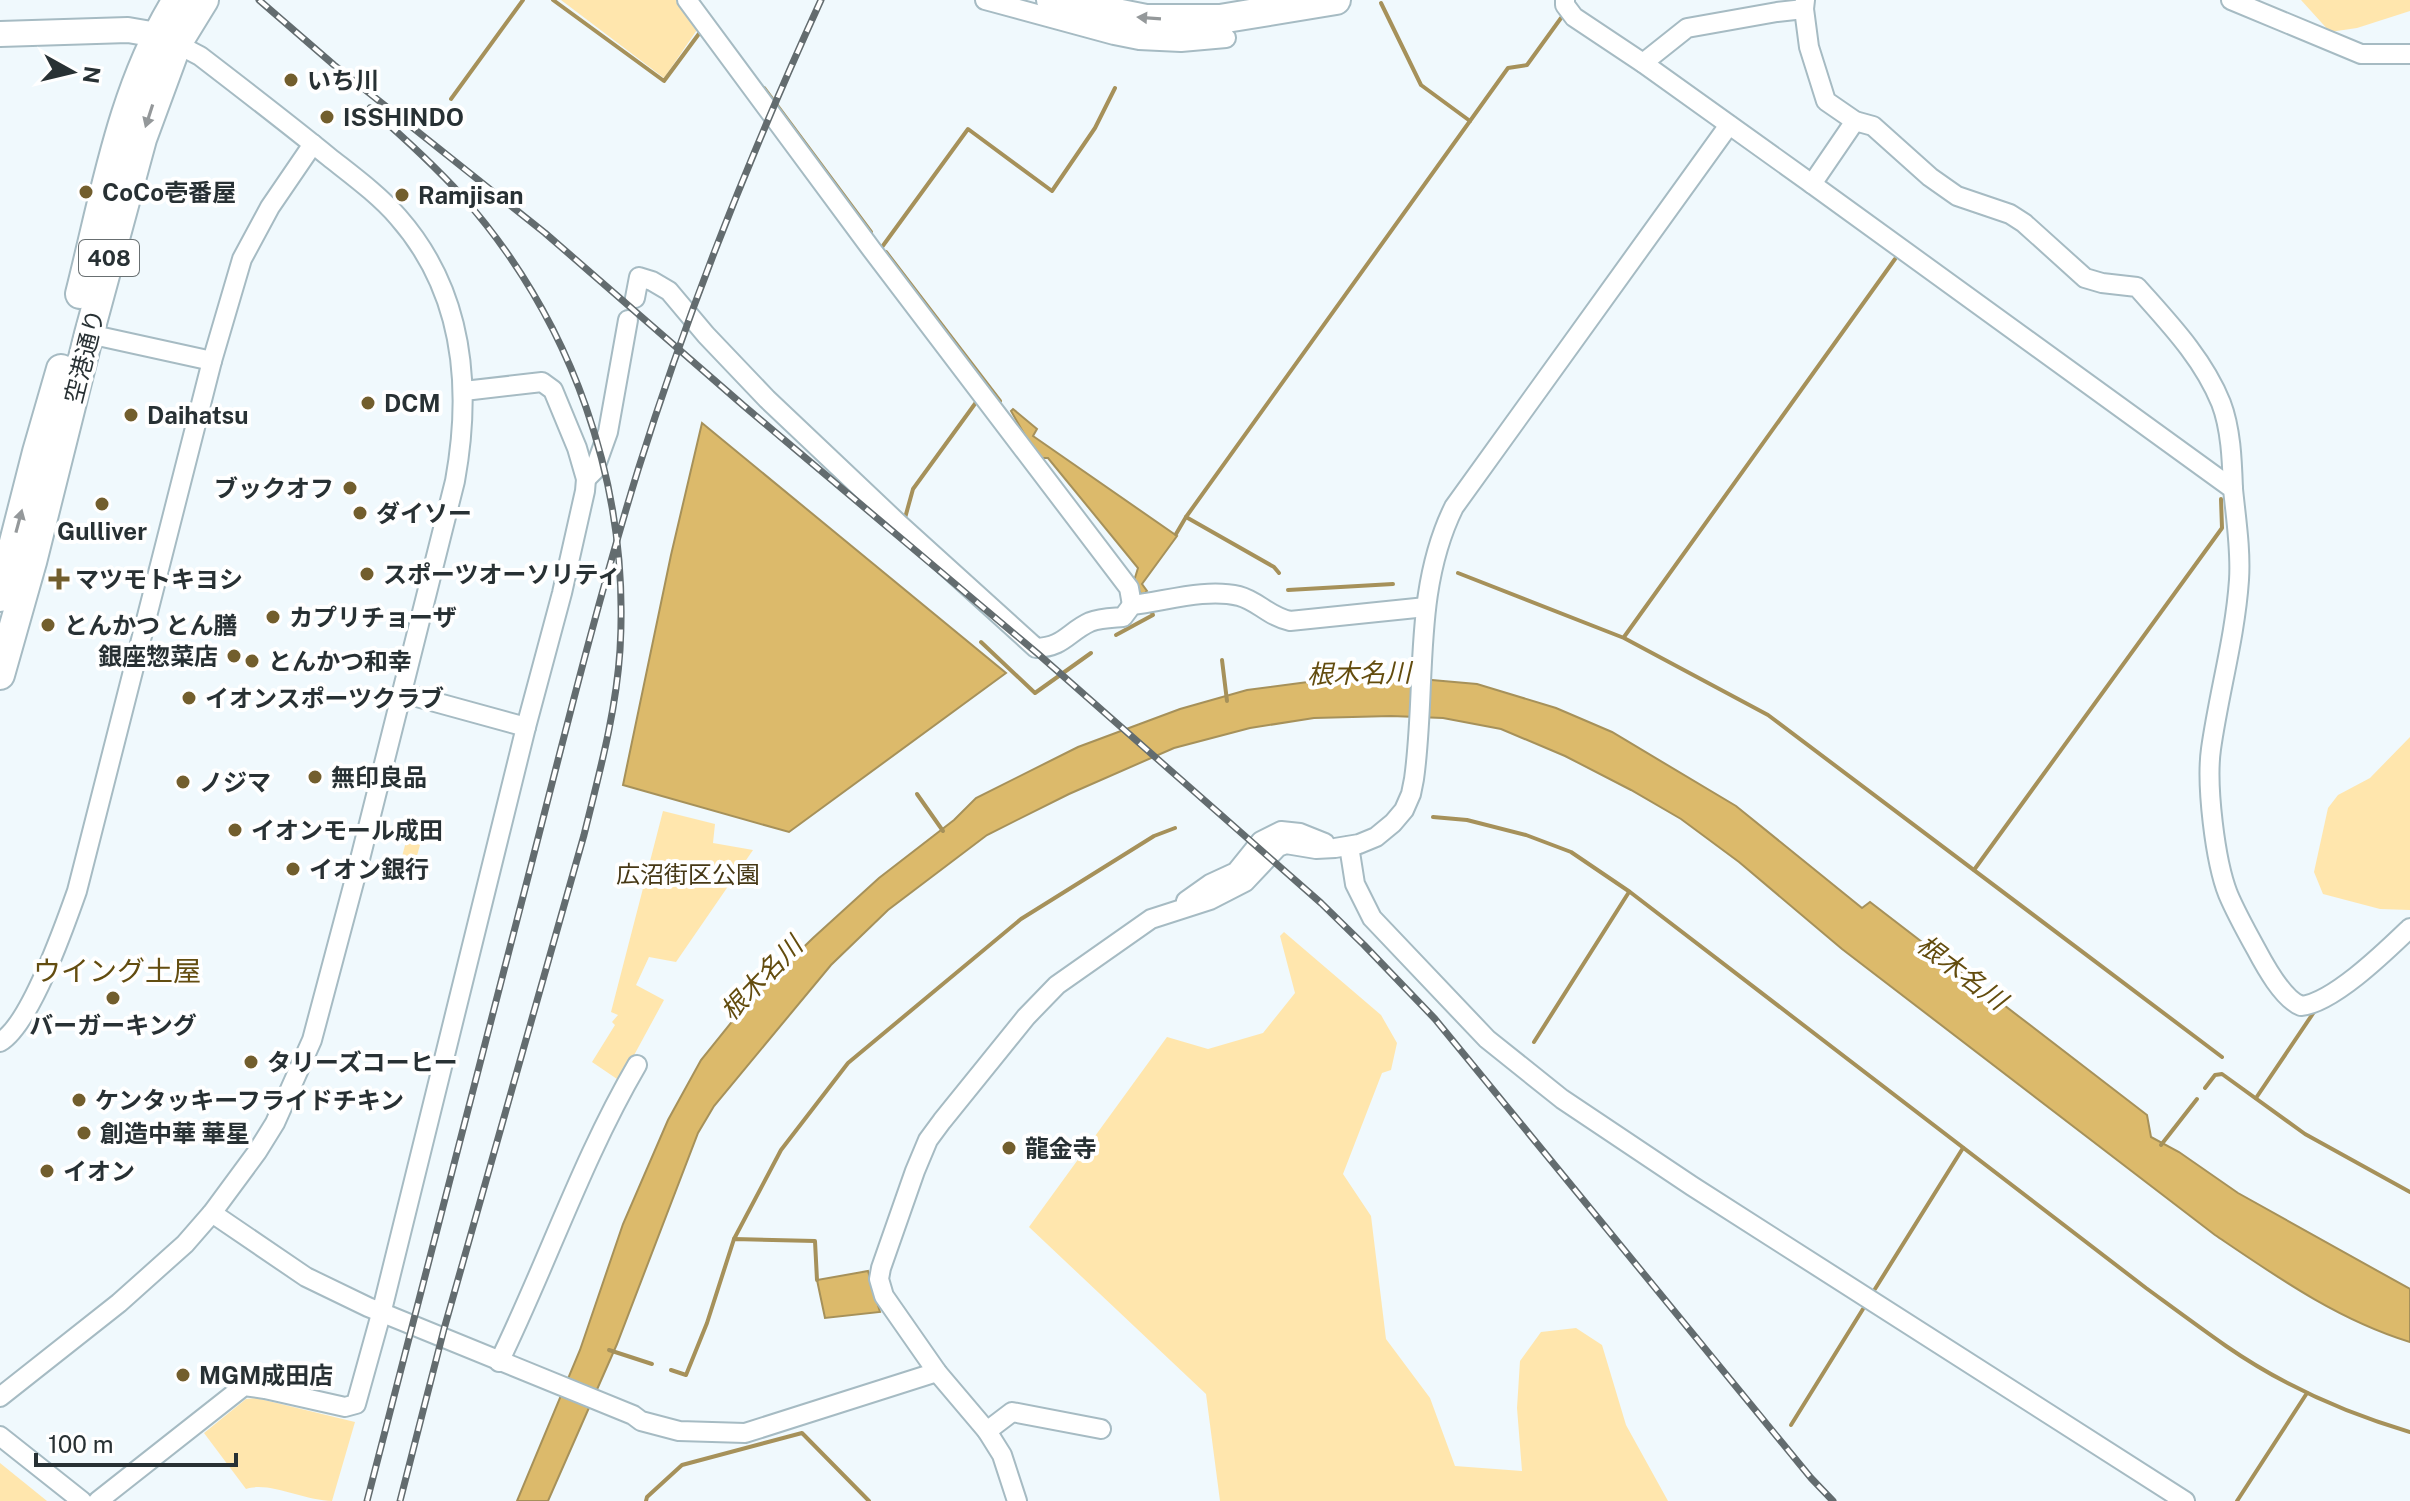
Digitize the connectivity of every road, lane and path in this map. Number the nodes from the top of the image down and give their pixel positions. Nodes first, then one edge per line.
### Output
1 (177, 0) edge
2 (204, 0) edge
3 (687, 0) edge
4 (985, 0) edge
5 (1051, 0) edge
6 (1176, 0) edge
7 (1336, 0) edge
8 (1565, 0) edge
9 (2231, 0) edge
10 (1805, 4) edge
11 (1253, 6) edge
12 (0, 34) edge
13 (1226, 38) dead end
14 (167, 39) junction
15 (2410, 54) edge
16 (1643, 63) junction
17 (1855, 121) junction
18 (1729, 125) junction
19 (313, 144) junction
20 (1812, 184) junction
21 (635, 298) dead end
22 (628, 320) dead end
23 (89, 334) junction
24 (212, 361) junction
25 (464, 391) junction
26 (586, 479) junction
27 (2233, 489) junction
28 (7, 589) edge
29 (1144, 604) junction
30 (1426, 608) junction
31 (0, 675) edge
32 (402, 693) junction
33 (526, 727) junction
34 (1342, 847) junction
35 (2410, 928) edge
36 (0, 1042) edge
37 (637, 1065) dead end
38 (212, 1213) junction
39 (381, 1314) junction
40 (505, 1364) junction
41 (937, 1372) junction
42 (0, 1397) edge
43 (1101, 1429) dead end
44 (987, 1431) junction
45 (0, 1436) edge
46 (82, 1501) edge
47 (98, 1501) edge
48 (1017, 1501) edge
49 (2185, 1501) edge

1 - 14 highway, 空港通り / 408
2 - 14 highway, 空港通り / 408
3 - 29 street
4 - 13 street
11 -> 5 highway
6 - 11 highway
7 - 11 highway
8 - 16 street
9 - 15 street
10 - 16 street
10 - 17 street
12 - 14 main road
14 - 19 street
14 -> 23 highway, 空港通り / 408
28 -> 14 highway, 空港通り / 408
16 - 18 street
17 - 20 street
17 - 27 street
18 - 20 street
18 - 30 street
19 - 24 street
19 - 25 street
20 - 27 street
21 - 29 street
22 - 26 street
23 - 24 street
23 - 28 highway, 空港通り / 408
24 - 36 street
25 - 26 street
25 - 32 street
26 - 33 street
27 - 35 street
28 - 31 highway, 空港通り / 408
29 - 30 street
30 - 34 street
32 - 33 street
32 - 38 street
33 - 39 street
34 - 41 street
34 - 49 street
37 - 40 street
38 - 39 street
38 - 42 street
39 - 40 street
39 - 47 street
40 - 41 street
41 - 44 street
43 - 44 street
44 - 48 street
45 - 46 street

